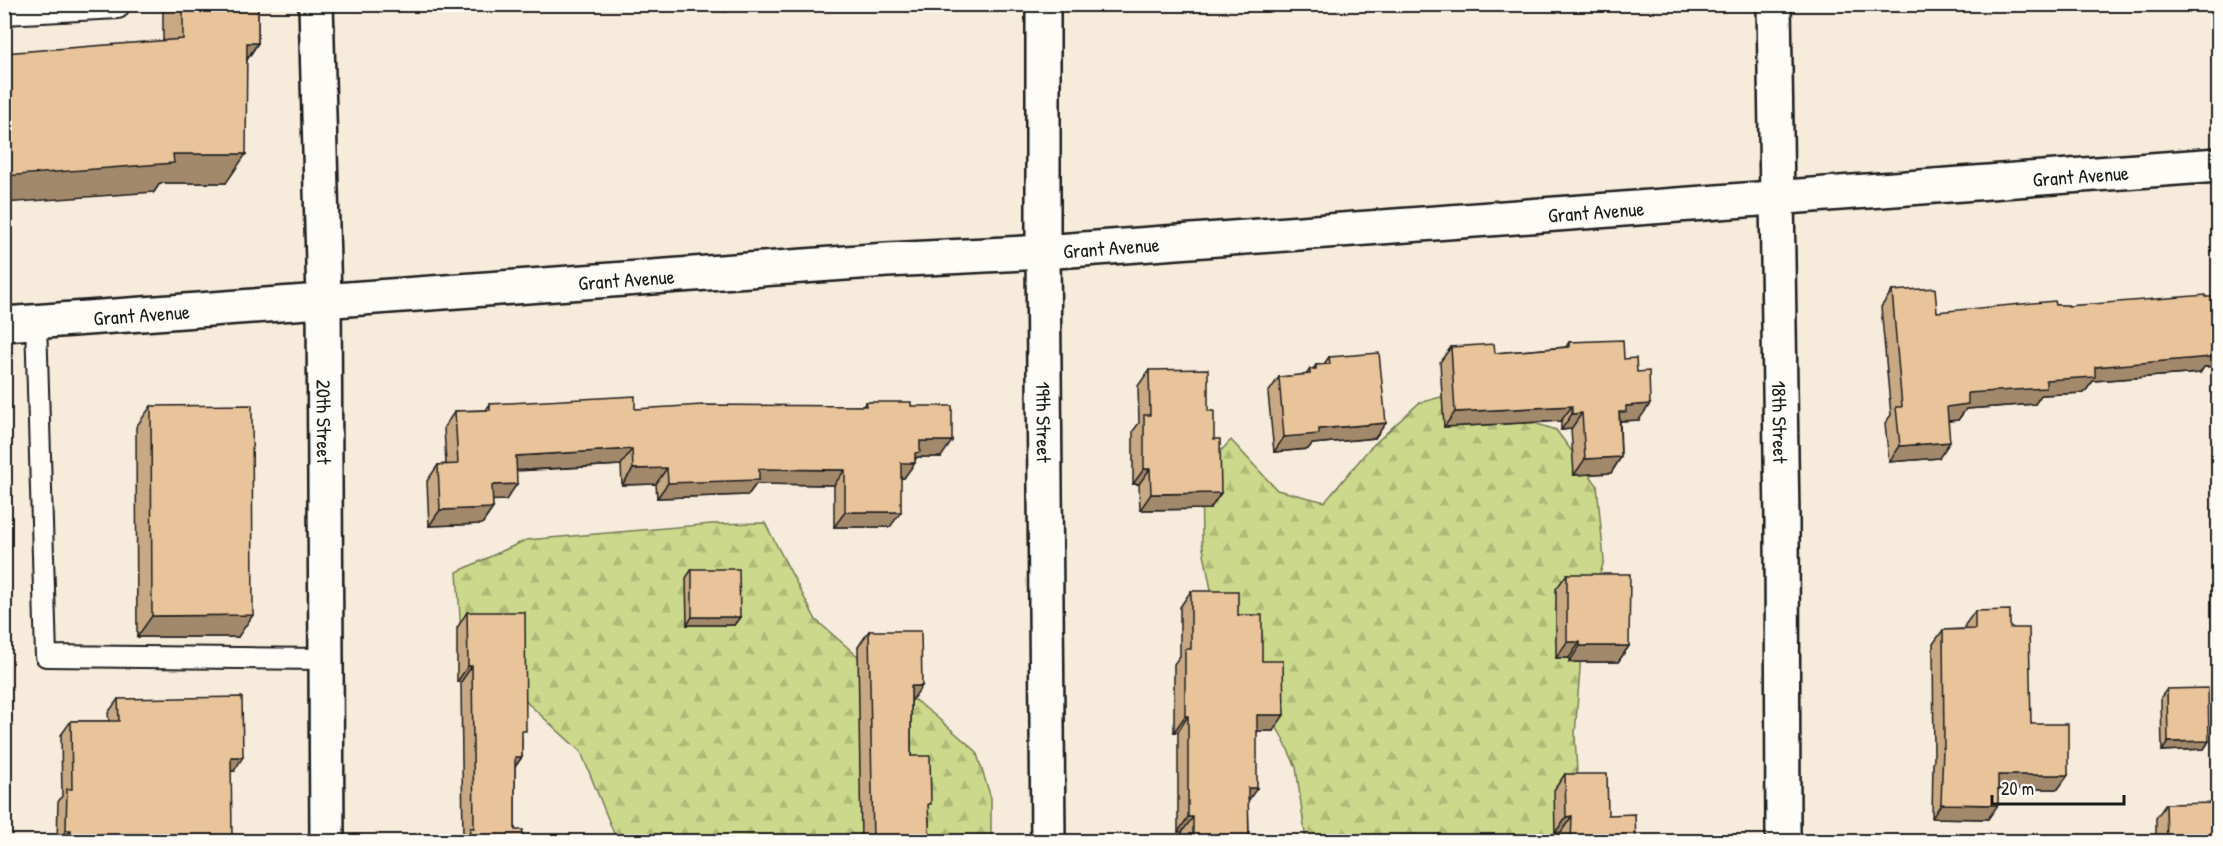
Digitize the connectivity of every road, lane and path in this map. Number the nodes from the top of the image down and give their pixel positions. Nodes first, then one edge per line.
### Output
1 (316, 4) edge
2 (1043, 4) edge
3 (1774, 4) edge
4 (118, 8) dead end
5 (4, 14) edge
6 (2218, 165) edge
7 (1776, 198) junction
8 (1043, 252) junction
9 (324, 300) junction
10 (20, 323) edge
11 (326, 659) junction
12 (327, 842) edge
13 (1048, 842) edge
14 (1783, 842) edge

1 - 9 street, 20th Street
2 - 8 street, 19th Street
3 - 7 street, 18th Street
4 - 5 lane
6 - 7 street, Grant Avenue
7 - 8 street, Grant Avenue
7 - 14 street, 18th Street
8 - 9 street, Grant Avenue
8 - 13 street, 19th Street
9 - 10 street, Grant Avenue
9 - 11 street, 20th Street
10 - 11 lane
11 - 12 street, 20th Street

